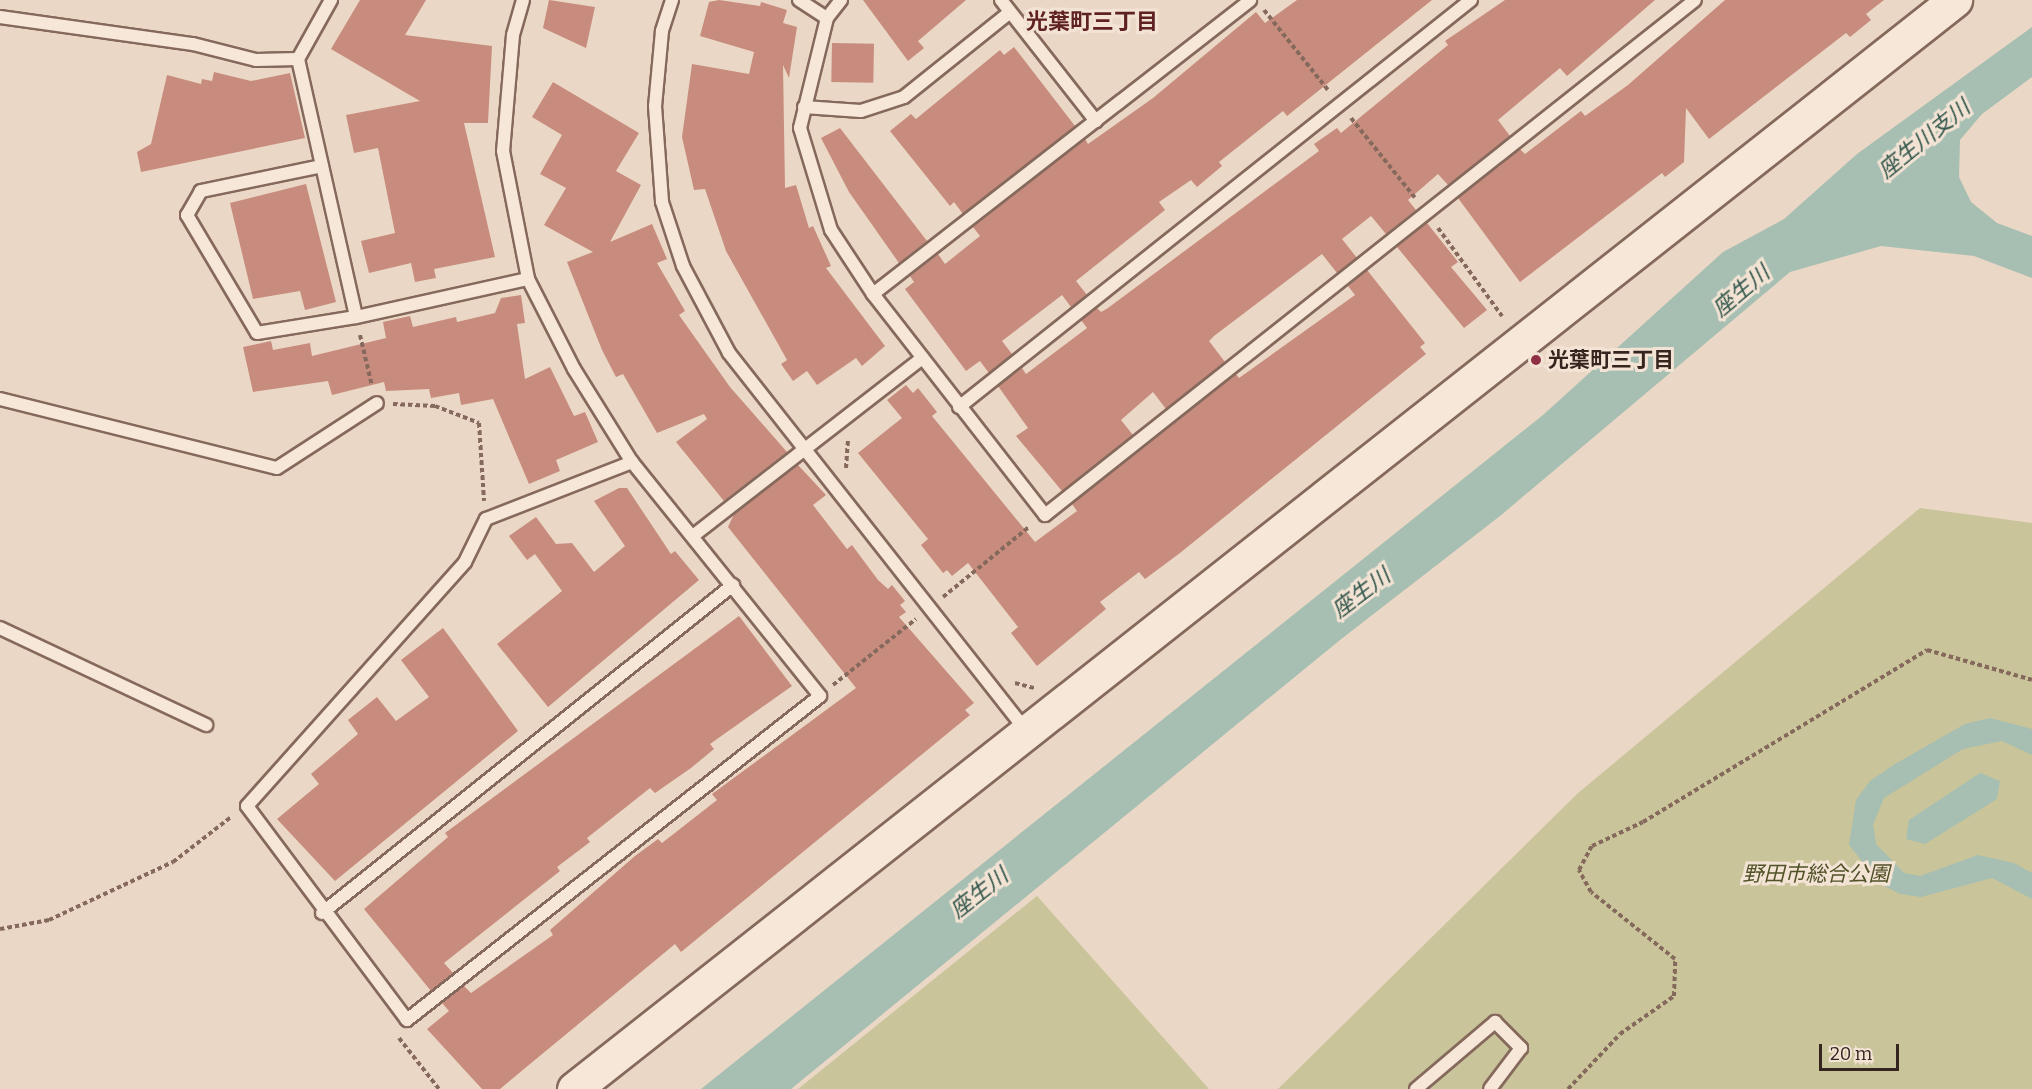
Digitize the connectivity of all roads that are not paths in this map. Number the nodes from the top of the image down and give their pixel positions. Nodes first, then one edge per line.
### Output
1 (331, 0) edge
2 (523, 0) edge
3 (672, 0) edge
4 (799, 0) edge
5 (841, 0) edge
6 (1001, 0) edge
7 (1250, 0) edge
8 (1471, 0) edge
9 (1695, 0) edge
10 (1955, 0) edge
11 (1010, 12) junction
12 (0, 17) edge
13 (827, 18) junction
14 (298, 59) junction
15 (804, 107) junction
16 (1096, 121) junction
17 (322, 166) junction
18 (528, 279) junction
19 (873, 294) junction
20 (356, 316) junction
21 (922, 358) junction
22 (0, 399) edge
23 (377, 403) road end
24 (959, 407) junction
25 (805, 446) junction
26 (632, 462) junction
27 (694, 535) junction
28 (733, 585) junction
29 (0, 628) edge
30 (206, 725) dead end
31 (1026, 730) junction
32 (322, 913) junction
33 (574, 1089) edge
34 (1416, 1089) edge
35 (1490, 1089) edge

1 - 14 lane
2 - 18 lane
3 - 25 lane
4 - 13 lane
5 - 13 lane
6 - 11 lane
7 - 16 lane
8 - 24 lane
9 - 24 lane
10 - 31 street
11 - 15 lane
11 - 16 lane
12 - 14 lane
13 - 15 lane
14 - 17 lane
15 - 19 lane
16 - 19 lane
17 - 20 lane
17 - 20 lane
18 - 20 lane
18 - 26 lane
19 - 21 lane
21 - 24 lane
21 - 25 lane
22 - 23 lane
25 - 27 lane
25 - 31 lane
26 - 27 lane
26 - 32 lane
27 - 28 lane
28 - 32 lane
28 - 32 lane
29 - 30 lane
31 - 33 street
34 - 35 lane

